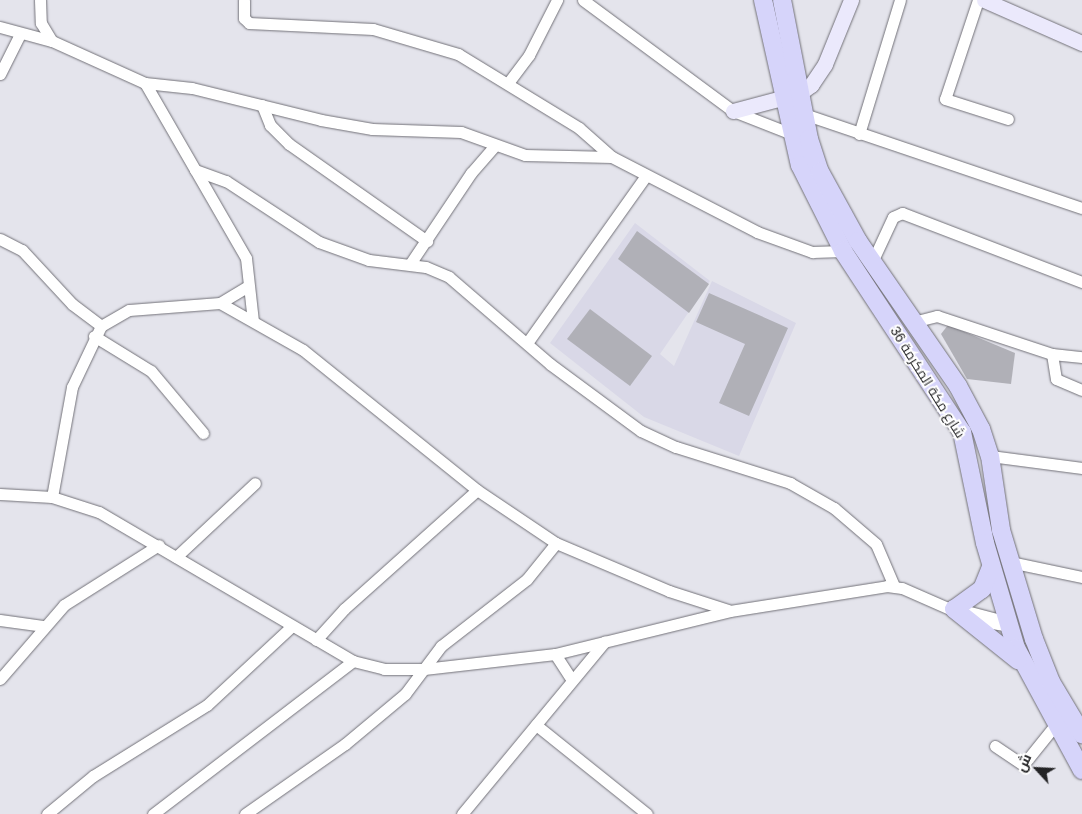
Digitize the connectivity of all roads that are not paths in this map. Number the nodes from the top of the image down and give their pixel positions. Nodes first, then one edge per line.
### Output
1 (40, 0) edge
2 (244, 0) edge
3 (557, 0) edge
4 (583, 0) edge
5 (763, 0) edge
6 (782, 0) edge
7 (851, 0) edge
8 (900, 0) edge
9 (978, 0) edge
10 (984, 0) edge
11 (603, 5) edge
12 (0, 27) edge
13 (20, 34) junction
14 (52, 41) junction
15 (1082, 43) edge
16 (0, 74) edge
17 (145, 83) junction
18 (508, 83) junction
19 (800, 93) junction
20 (781, 97) junction
21 (262, 105) junction
22 (733, 110) junction
23 (804, 114) junction
24 (1008, 119) dead end
25 (859, 134) junction
26 (791, 135) junction
27 (809, 139) junction
28 (495, 145) junction
29 (612, 157) junction
30 (195, 170) junction
31 (645, 176) junction
32 (1082, 208) edge
33 (0, 239) edge
34 (426, 241) junction
35 (842, 251) junction
36 (873, 260) junction
37 (410, 264) junction
38 (1082, 282) edge
39 (247, 287) junction
40 (220, 303) junction
41 (253, 320) junction
42 (913, 322) junction
43 (101, 326) junction
44 (94, 336) junction
45 (527, 344) junction
46 (1052, 354) junction
47 (1082, 357) edge
48 (1082, 390) edge
49 (203, 433) dead end
50 (990, 456) junction
51 (1082, 468) edge
52 (255, 483) dead end
53 (477, 490) junction
54 (0, 494) edge
55 (52, 497) junction
56 (556, 543) junction
57 (159, 545) junction
58 (176, 557) junction
59 (1010, 562) junction
60 (991, 567) junction
61 (1082, 577) edge
62 (894, 586) junction
63 (1022, 602) junction
64 (954, 608) junction
65 (730, 611) junction
66 (0, 620) edge
67 (43, 626) junction
68 (292, 626) junction
69 (1008, 626) junction
70 (316, 640) junction
71 (605, 641) junction
72 (555, 654) junction
73 (353, 661) junction
74 (1024, 666) junction
75 (424, 669) junction
76 (0, 679) edge
77 (572, 680) junction
78 (1051, 682) junction
79 (536, 724) junction
80 (1056, 724) junction
81 (1082, 734) edge
82 (995, 746) dead end
83 (1082, 770) edge
84 (47, 814) edge
85 (153, 814) edge
86 (245, 814) edge
87 (462, 814) edge
88 (647, 814) edge

1 - 14 street
2 - 18 street
3 - 18 street
4 - 11 street
5 - 20 main road, شارع مكة المكرمة 36
6 - 19 main road, شارع مكة المكرمة 36
7 - 19 street
8 - 25 street
9 - 24 street
10 - 15 street
11 - 22 street
12 - 13 street
13 - 14 street
13 - 16 street
14 - 17 street
17 - 21 street
17 - 30 street
18 - 29 street
19 - 20 street
19 - 23 main road, شارع مكة المكرمة 36
20 - 22 street
20 - 26 main road, شارع مكة المكرمة 36
21 - 28 street
21 - 34 street
22 - 26 street
23 - 25 street
23 - 27 main road, شارع مكة المكرمة 36
25 - 32 street
26 - 27 street
26 - 35 main road, شارع مكة المكرمة 36
27 - 36 main road, شارع مكة المكرمة 36
28 - 29 street
28 - 34 street
29 - 31 street
30 - 37 street
30 - 39 street
31 - 35 street
31 - 45 street
33 - 43 street
34 - 37 street
35 - 60 main road, شارع مكة المكرمة 36
36 - 38 street
36 - 42 main road, شارع مكة المكرمة 36
37 - 45 street
39 - 40 street
39 - 41 street
40 - 41 street
40 - 43 street
41 - 53 street
42 - 46 street
42 - 50 main road, شارع مكة المكرمة 36
43 - 44 street
44 - 49 street
44 - 55 street
45 - 62 street
46 - 47 street
46 - 48 street
50 - 51 street
50 - 59 main road, شارع مكة المكرمة 36
52 - 58 street
53 - 56 street
53 - 70 street
54 - 55 street
55 - 57 street
56 - 65 street
56 - 75 street
57 - 58 street
57 - 67 street
58 - 68 street
59 - 61 street
59 - 63 main road, شارع مكة المكرمة 36
60 - 64 main road
60 - 69 main road, شارع مكة المكرمة 36
62 - 64 street
62 - 65 street
63 - 69 main road
63 - 78 main road, شارع مكة المكرمة 36
64 - 69 street
64 - 74 main road
65 - 71 street
66 - 67 street
67 - 76 street
68 - 70 street
68 - 84 street
69 - 74 main road, شارع مكة المكرمة 36
69 - 78 main road
70 - 73 street
71 - 72 street
71 - 77 street
72 - 75 street
72 - 77 street
73 - 75 street
73 - 85 street
74 - 80 main road, شارع مكة المكرمة 36
75 - 86 street
77 - 79 street
78 - 81 main road, شارع مكة المكرمة 36
79 - 87 street
79 - 88 street
80 - 82 street
80 - 83 main road, شارع مكة المكرمة 36

